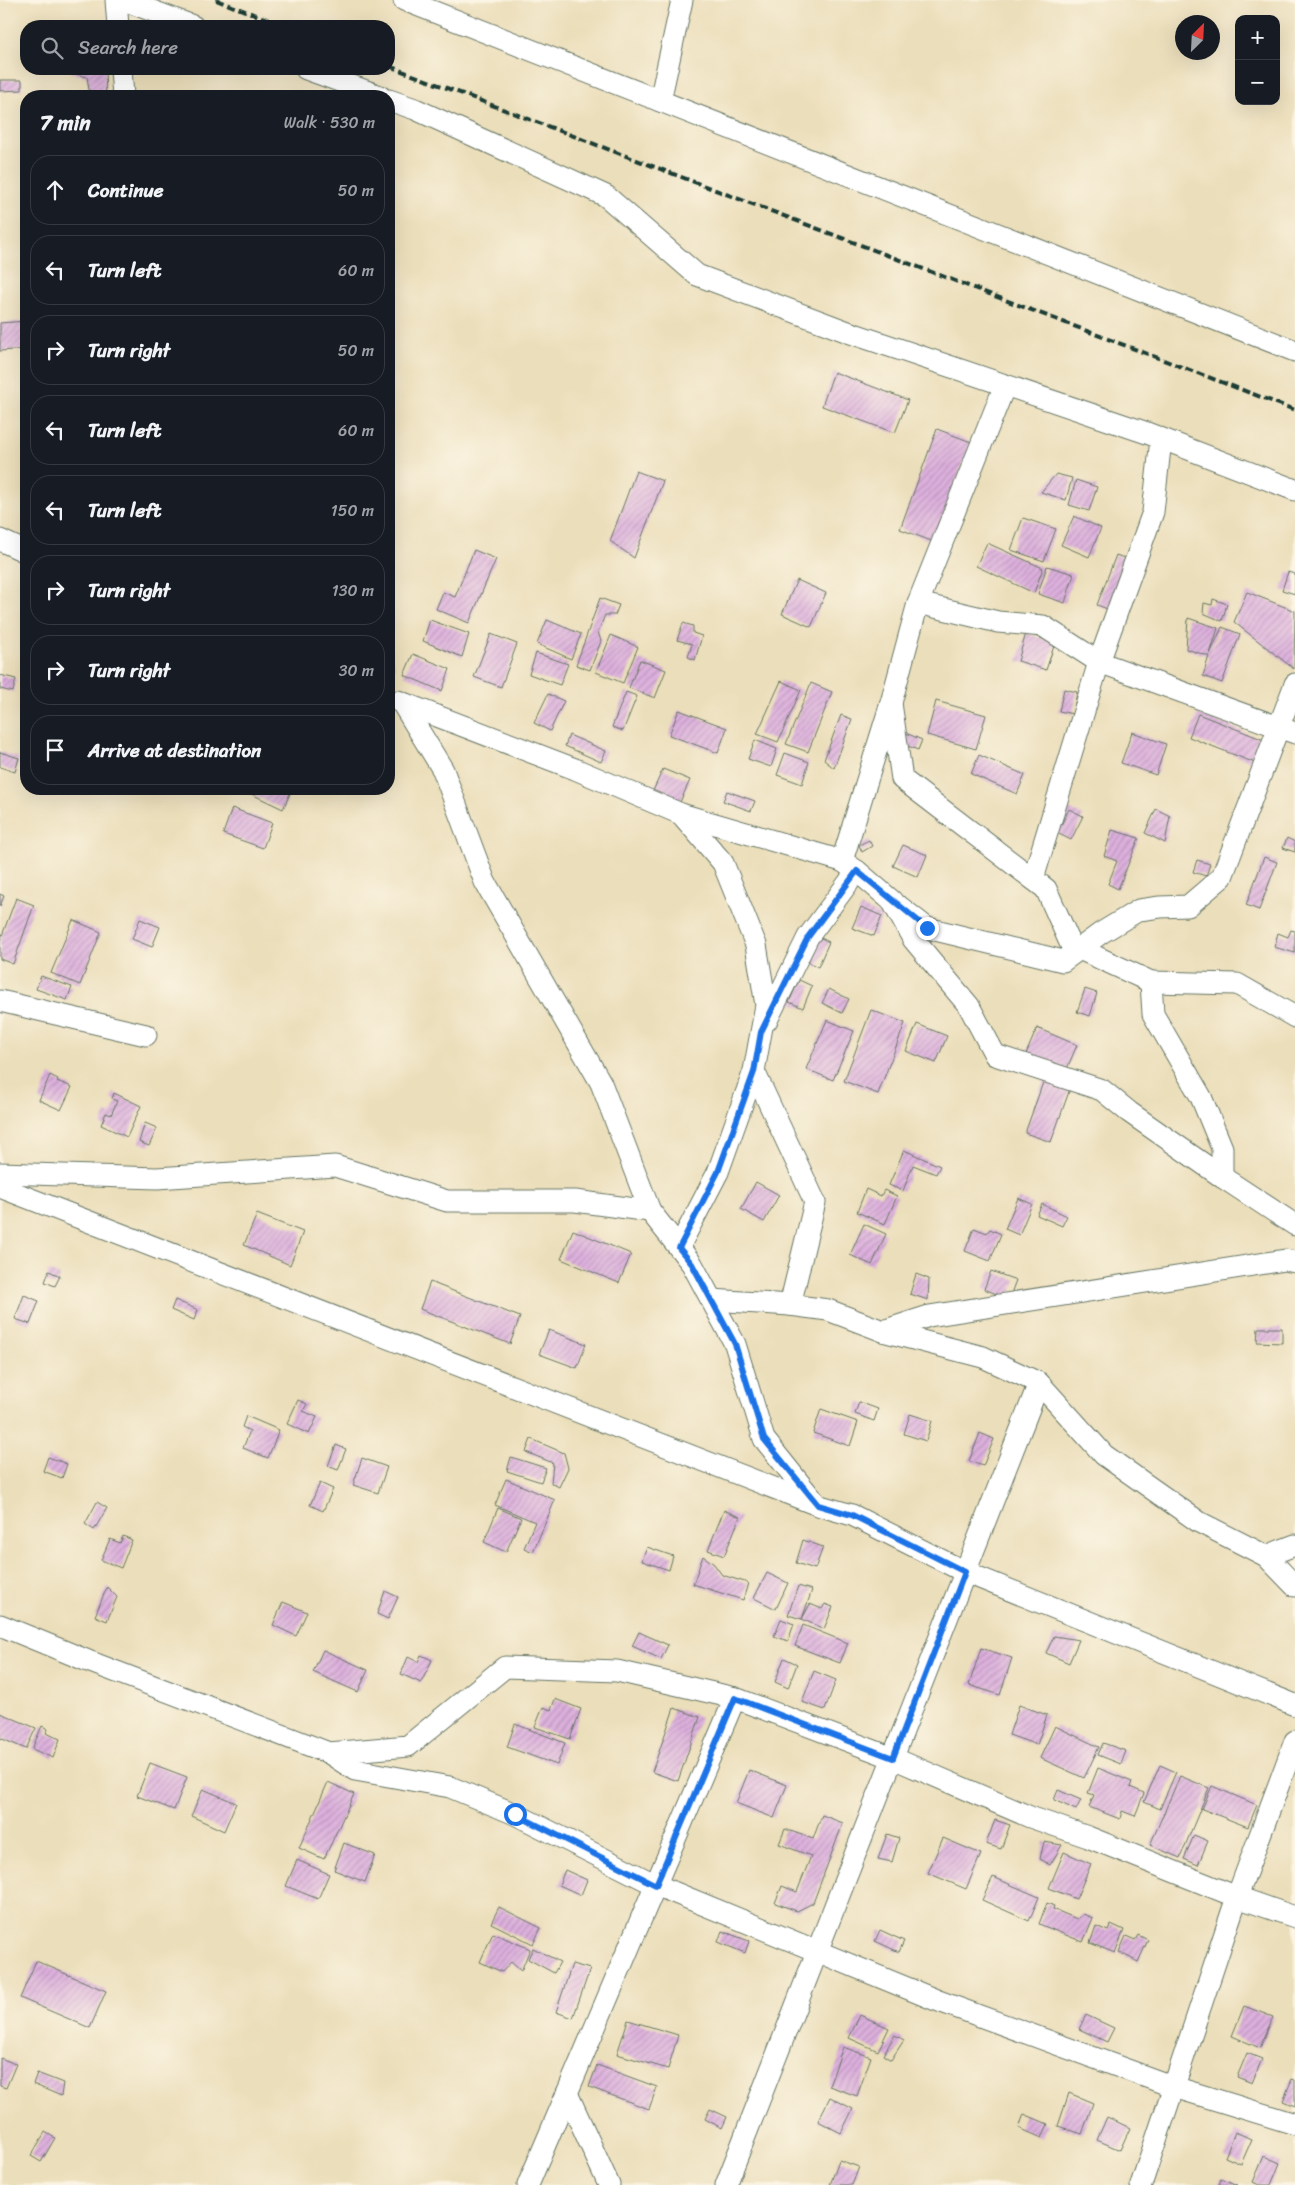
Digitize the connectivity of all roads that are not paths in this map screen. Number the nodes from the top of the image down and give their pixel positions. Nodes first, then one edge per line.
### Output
1 (116, 0) edge
2 (124, 0) edge
3 (404, 0) edge
4 (682, 0) edge
5 (118, 20) edge
6 (177, 20) edge
7 (121, 75) edge
8 (322, 75) edge
9 (123, 90) edge
10 (364, 90) edge
11 (660, 101) junction
12 (395, 102) edge
13 (1295, 351) edge
14 (1006, 385) junction
15 (1161, 439) junction
16 (1295, 490) edge
17 (0, 540) edge
18 (20, 549) edge
19 (918, 603) junction
20 (1099, 662) junction
21 (1295, 684) edge
22 (395, 700) edge
23 (891, 703) junction
24 (1287, 730) edge
25 (681, 814) junction
26 (850, 866) junction
27 (1033, 879) junction
28 (892, 901) junction
29 (1079, 949) junction
30 (1151, 982) junction
31 (0, 1002) edge
32 (1295, 1017) edge
33 (761, 1032) junction
34 (146, 1034) dead end
35 (758, 1079) junction
36 (0, 1173) edge
37 (1222, 1177) junction
38 (0, 1187) edge
39 (650, 1211) junction
40 (1295, 1225) edge
41 (679, 1248) junction
42 (1295, 1262) edge
43 (712, 1300) junction
44 (790, 1305) junction
45 (883, 1331) junction
46 (1039, 1383) junction
47 (818, 1505) junction
48 (1295, 1545) edge
49 (1266, 1556) junction
50 (965, 1572) junction
51 (1295, 1586) edge
52 (0, 1625) edge
53 (735, 1698) junction
54 (1295, 1705) edge
55 (1295, 1741) edge
56 (329, 1753) junction
57 (893, 1758) junction
58 (656, 1885) junction
59 (1237, 1897) junction
60 (1295, 1917) edge
61 (817, 1952) junction
62 (1174, 2087) junction
63 (567, 2093) junction
64 (1295, 2124) edge
65 (528, 2185) edge
66 (609, 2185) edge
67 (726, 2185) edge
68 (1141, 2185) edge

1 - 5 street
2 - 6 street
3 - 11 street
4 - 11 street
7 - 9 street
8 - 10 street
11 - 13 street
12 - 14 street
14 - 15 street
14 - 19 street
15 - 16 street
15 - 20 street
17 - 18 street
19 - 20 street
19 - 23 street
20 - 24 street
20 - 27 street
21 - 24 street
22 - 25 street
22 - 39 street
23 - 26 street
23 - 27 street
24 - 29 street
25 - 26 street
25 - 33 street
26 - 28 street
26 - 33 street
27 - 29 street
28 - 29 street
28 - 37 street
29 - 30 street
30 - 32 street
30 - 37 street
31 - 34 street
33 - 35 street
35 - 41 street
35 - 44 street
36 - 39 street
37 - 40 street
38 - 47 street
39 - 41 street
41 - 43 street
42 - 45 street
43 - 44 street
43 - 47 street
44 - 45 street
45 - 46 street
46 - 49 street
46 - 50 street
47 - 50 street
48 - 49 street
49 - 51 street
50 - 54 street
50 - 57 street
52 - 56 street
53 - 56 street
53 - 57 street
53 - 58 street
55 - 59 street
56 - 58 street
57 - 59 street
57 - 61 street
58 - 61 street
58 - 63 street
59 - 60 street
59 - 62 street
61 - 62 street
61 - 67 street
62 - 64 street
62 - 68 street
63 - 65 street
63 - 66 street

